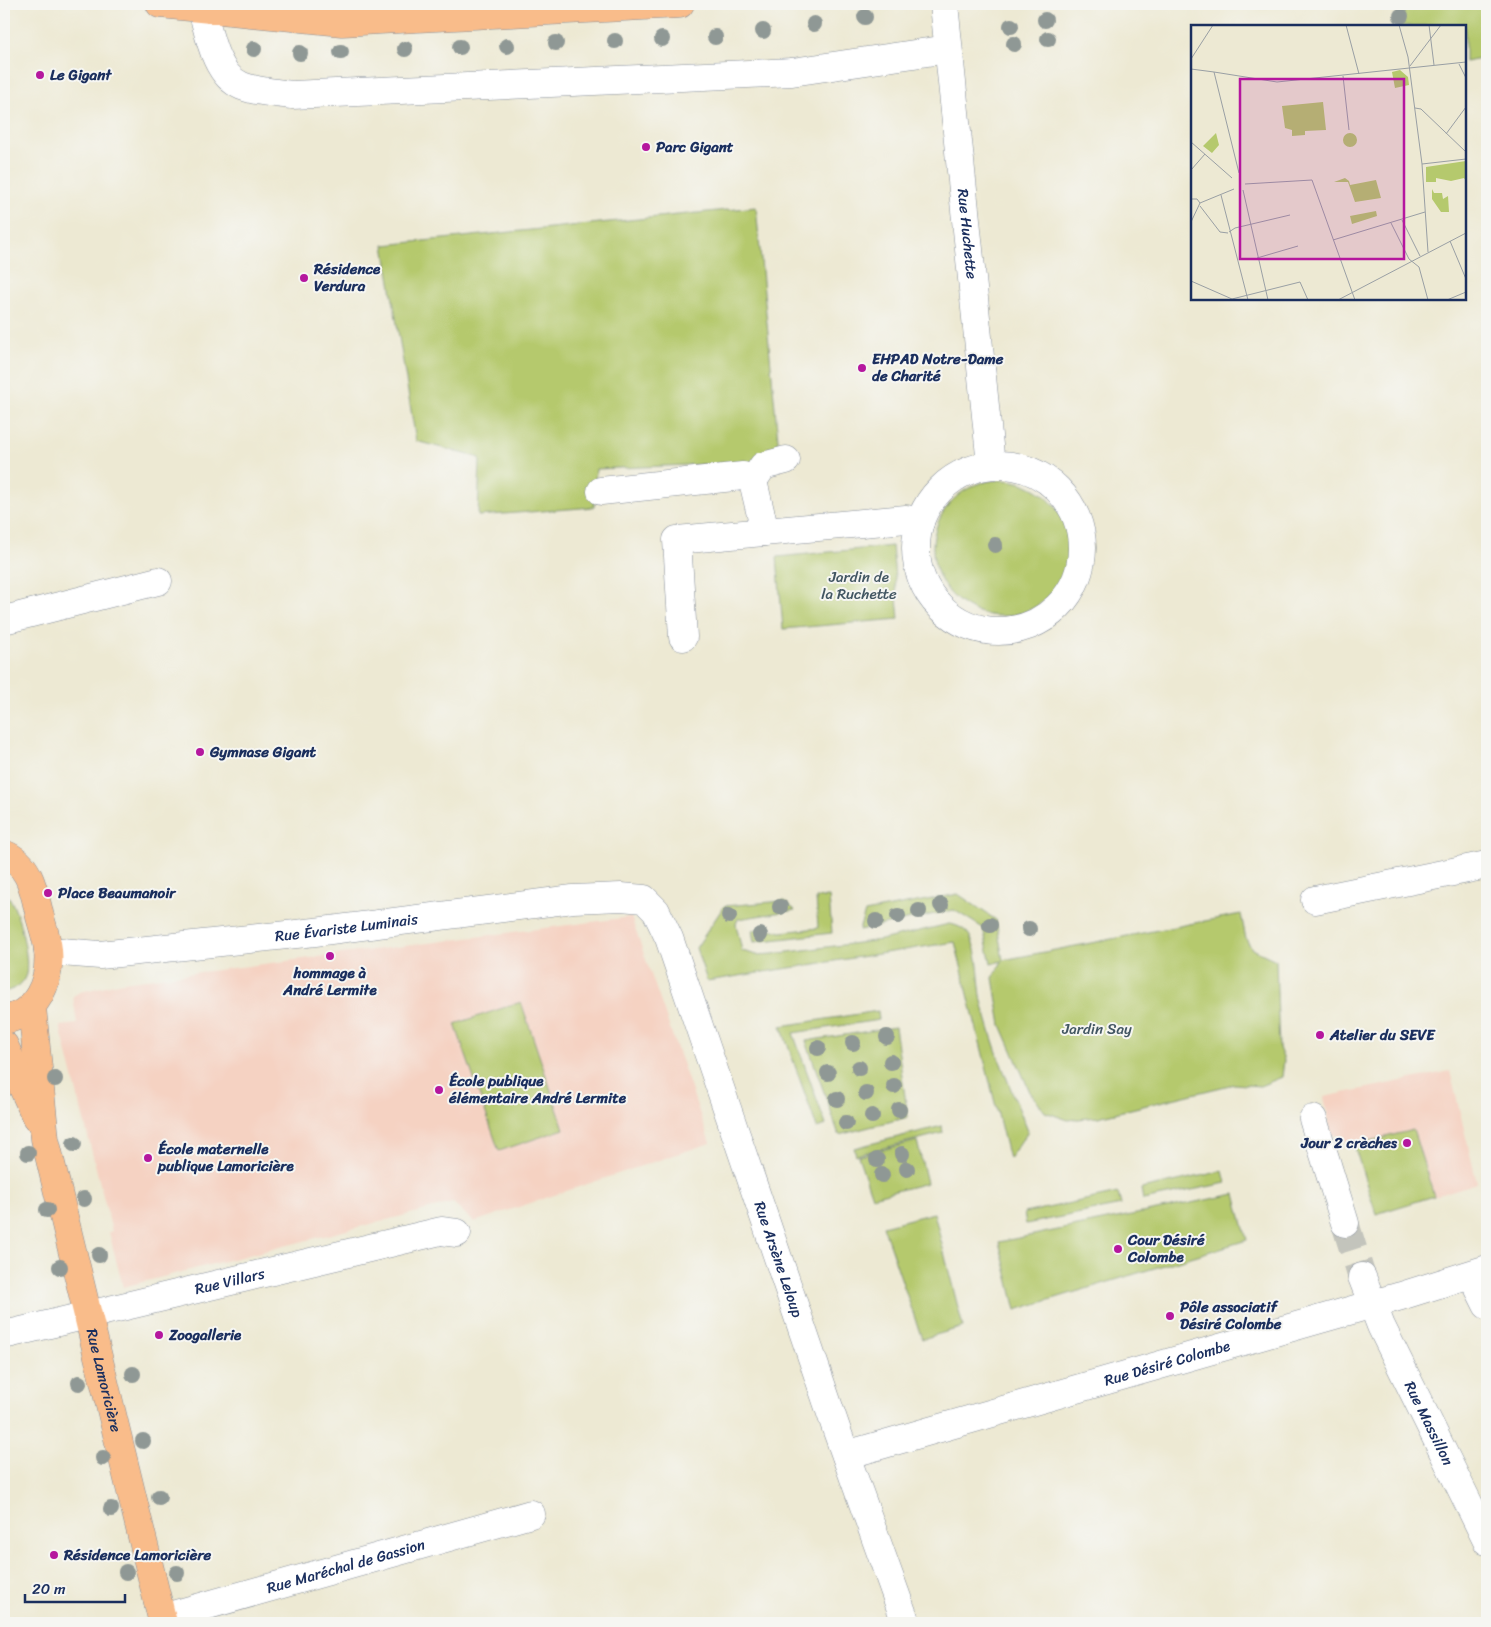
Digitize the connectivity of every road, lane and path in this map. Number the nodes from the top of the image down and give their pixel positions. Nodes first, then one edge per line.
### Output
1 (160, 4) edge
2 (680, 4) edge
3 (944, 4) edge
4 (202, 9) junction
5 (948, 49) junction
6 (786, 460) dead end
7 (991, 465) junction
8 (753, 481) junction
9 (601, 491) dead end
10 (920, 522) junction
11 (765, 532) junction
12 (158, 581) dead end
13 (4, 620) edge
14 (682, 637) dead end
15 (4, 854) edge
16 (1487, 865) edge
17 (644, 899) joint
18 (1315, 900) dead end
19 (48, 951) junction
20 (32, 1007) junction
21 (4, 1020) edge
22 (4, 1045) edge
23 (1313, 1119) dead end
24 (45, 1139) junction
25 (1345, 1223) tunnel mouth
26 (457, 1233) dead end
27 (1480, 1272) edge
28 (1362, 1277) tunnel mouth
29 (1371, 1304) junction
30 (1487, 1305) edge
31 (90, 1315) junction
32 (4, 1335) edge
33 (846, 1455) junction
34 (531, 1514) dead end
35 (1487, 1541) edge
36 (163, 1621) edge
37 (906, 1623) edge

1 - 4 main road
2 - 4 main road
3 - 5 street, Rue Huchette
4 - 5 street
5 - 7 street, Rue Huchette
6 - 8 street
7 - 10 street
7 - 10 street
8 - 9 street
8 - 11 street
10 - 11 street
11 - 14 street
12 - 13 street
15 - 19 main road
16 - 18 street
17 - 19 street, Rue Évariste Luminais
17 - 33 street, Rue Arsène Leloup
19 - 20 main road
20 - 21 main road
20 - 24 main road, Rue Lamoricière
22 - 24 main road, Rue Lamoricière
23 - 25 street
24 - 31 main road, Rue Lamoricière
26 - 31 street, Rue Villars
27 - 29 street, Rue Désiré Colombe
27 - 30 street
28 - 29 street, Rue Massillon
29 - 33 street, Rue Désiré Colombe
29 - 35 street, Rue Massillon
31 - 32 street, Rue Villars
31 - 36 main road, Rue Lamoricière
33 - 37 street, Rue Arsène Leloup
34 - 36 street, Rue Maréchal de Gassion

